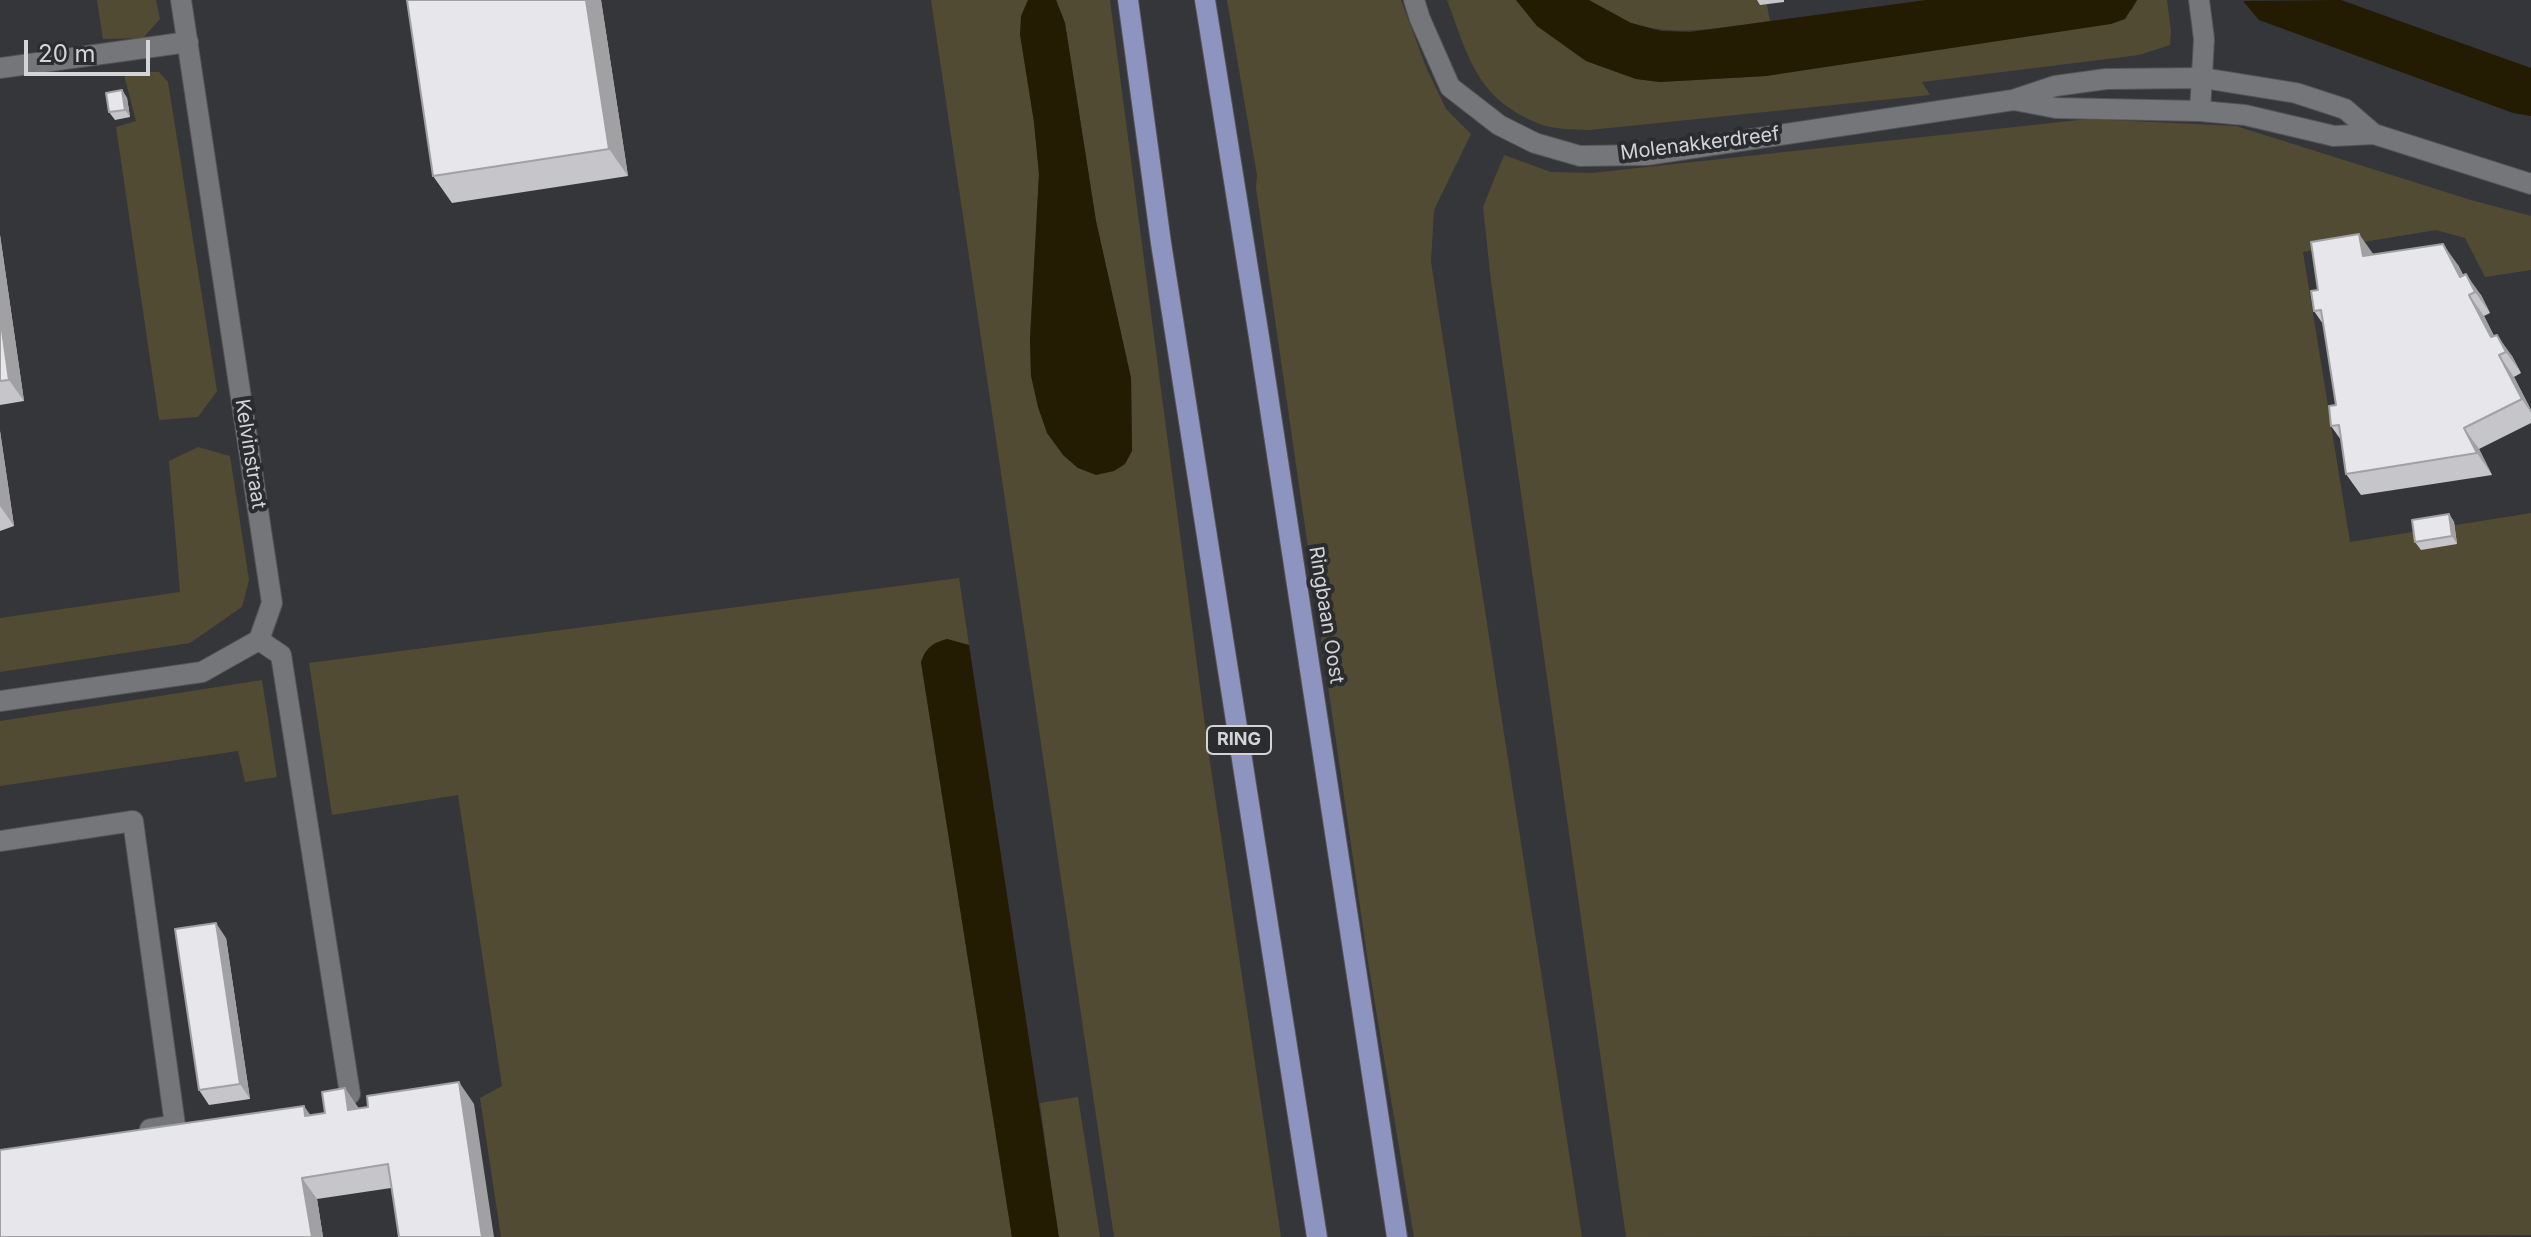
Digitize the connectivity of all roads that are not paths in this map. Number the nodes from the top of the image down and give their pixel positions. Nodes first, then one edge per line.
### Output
1 (181, 0) edge
2 (1128, 0) edge
3 (1205, 0) edge
4 (1414, 0) edge
5 (2199, 0) edge
6 (188, 42) junction
7 (0, 68) edge
8 (2203, 78) junction
9 (2013, 100) junction
10 (2200, 111) junction
11 (2374, 134) junction
12 (2531, 184) edge
13 (259, 640) junction
14 (0, 701) edge
15 (0, 841) edge
16 (350, 1094) dead end
17 (131, 1131) edge
18 (1317, 1237) edge
19 (1397, 1237) edge

1 - 6 street, Kelvinstraat
2 - 18 main road, RING
3 - 19 main road, Ringbaan Oost
4 - 9 street, Molenakkerdreef
5 - 8 street
6 - 7 street
6 - 13 street, Kelvinstraat
8 - 9 street, Molenakkerdreef
8 - 10 street
8 - 11 street, Molenakkerdreef
9 - 10 street, Molenakkerdreef
10 - 11 street, Molenakkerdreef
11 - 12 street, Molenakkerdreef
13 - 14 street
13 - 16 street
15 - 17 street

